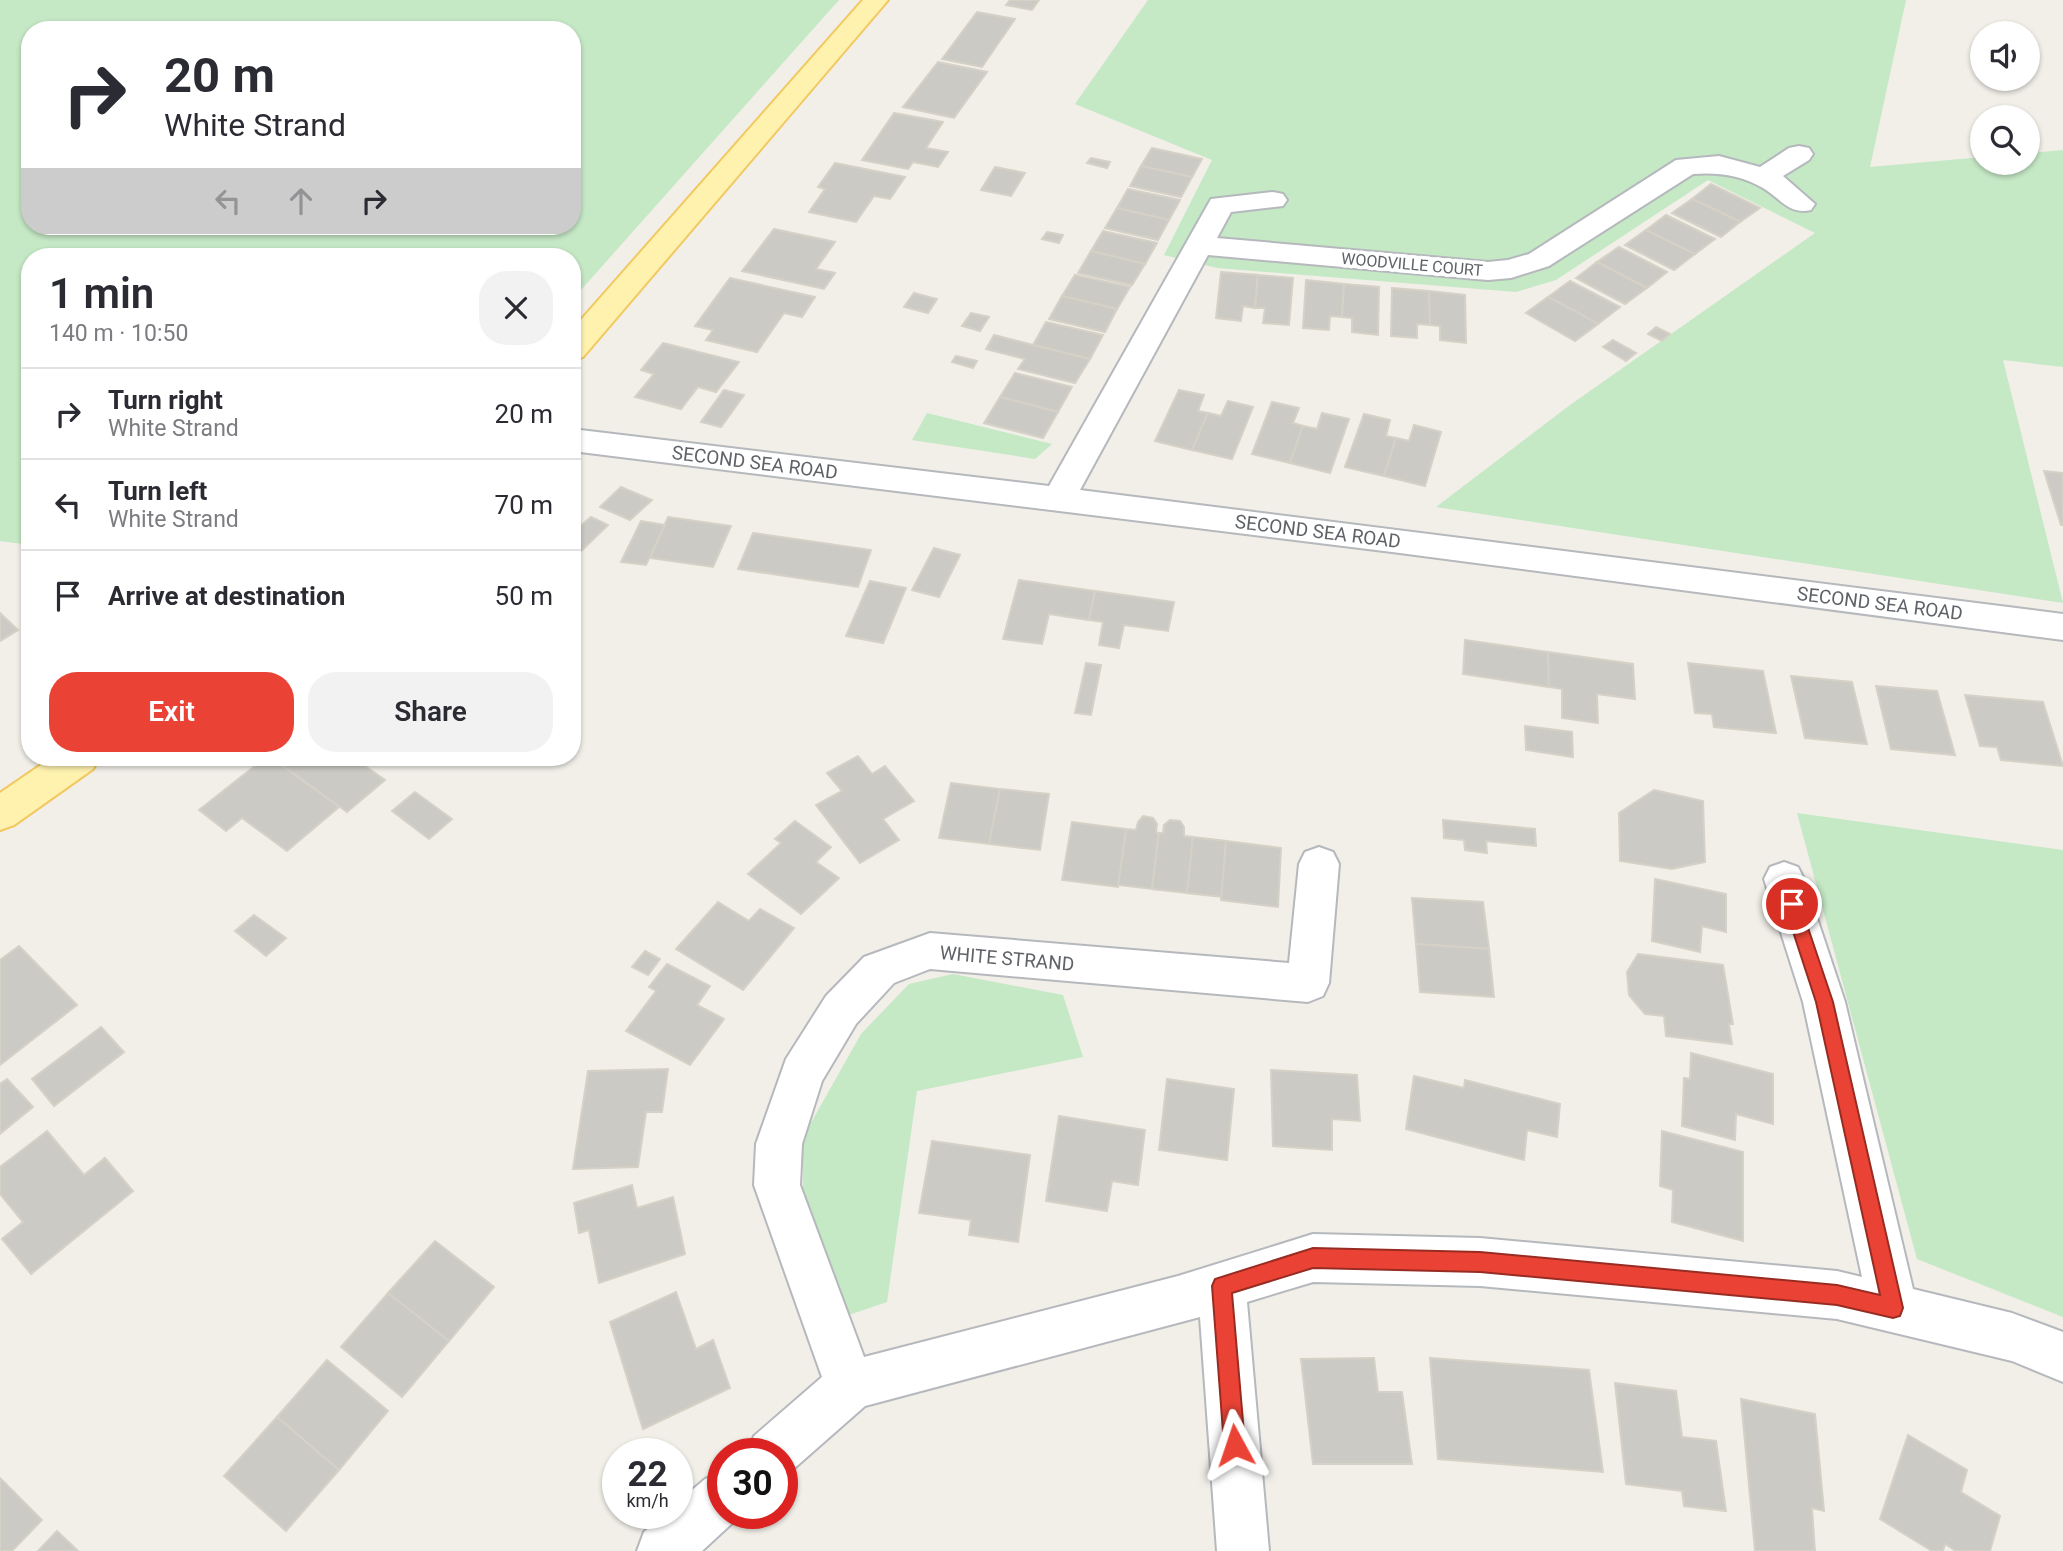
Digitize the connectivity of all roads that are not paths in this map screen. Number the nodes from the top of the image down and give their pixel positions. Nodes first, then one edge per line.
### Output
1 (876, 0) edge
2 (1799, 154) dead end
3 (1762, 177) junction
4 (1273, 200) dead end
5 (1801, 204) dead end
6 (1199, 245) junction
7 (581, 340) edge
8 (581, 441) edge
9 (1059, 499) junction
10 (2063, 627) edge
11 (69, 766) edge
12 (0, 814) edge
13 (1319, 864) dead end
14 (1784, 879) dead end
15 (1222, 1286) junction
16 (1893, 1308) junction
17 (2063, 1357) edge
18 (850, 1387) junction
19 (791, 1438) edge
20 (707, 1511) edge
21 (663, 1551) edge
22 (1243, 1551) edge

1 - 7 main road
2 - 3 street
3 - 5 street, WOODVILLE COURT
3 - 6 street, WOODVILLE COURT
4 - 6 street
6 - 9 street
8 - 9 street, SECOND SEA ROAD
9 - 10 street, SECOND SEA ROAD
11 - 12 main road
13 - 18 street, WHITE STRAND
14 - 16 street
15 - 16 street
15 - 18 street
15 - 22 street
16 - 17 street
18 - 19 street
20 - 21 street

